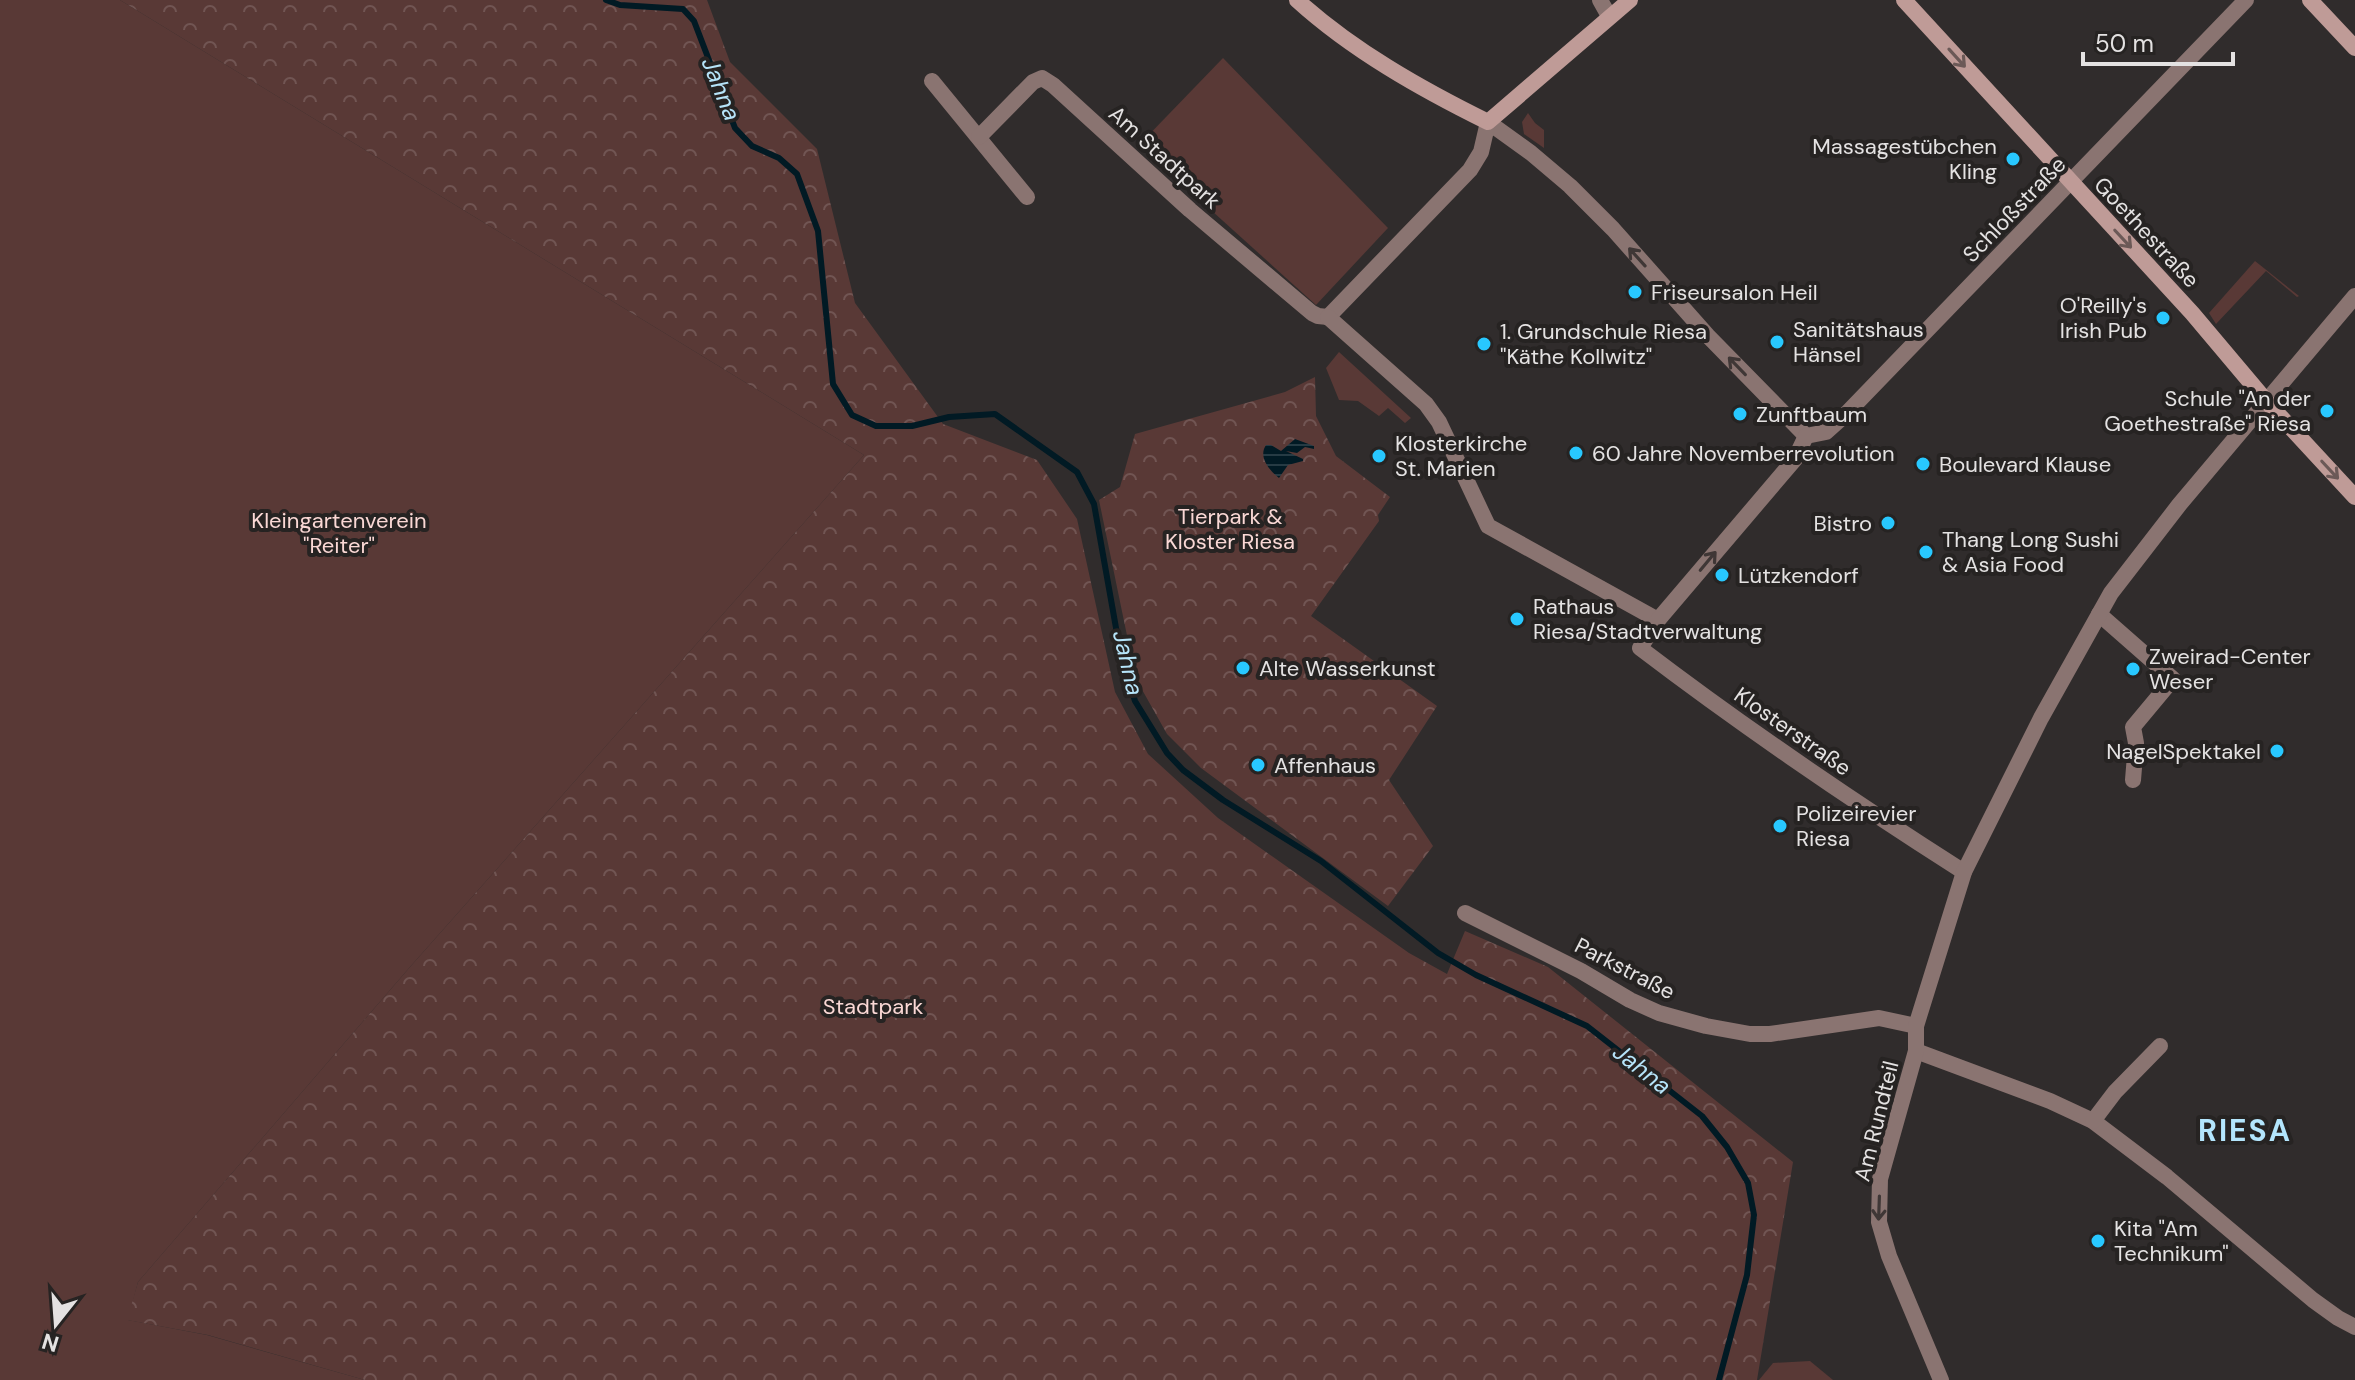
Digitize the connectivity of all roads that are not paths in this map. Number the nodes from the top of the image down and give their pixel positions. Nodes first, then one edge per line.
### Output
1 (1297, 0) edge
2 (1600, 0) edge
3 (1630, 0) edge
4 (1904, 0) edge
5 (2246, 0) edge
6 (2310, 0) edge
7 (1609, 16) junction
8 (2355, 48) edge
9 (932, 81) dead end
10 (1488, 122) junction
11 (979, 137) junction
12 (2070, 182) junction
13 (1027, 197) dead end
14 (2355, 296) edge
15 (1328, 317) junction
16 (2267, 402) junction
17 (1806, 436) junction
18 (2355, 497) edge
19 (2099, 614) junction
20 (1658, 620) junction
21 (2133, 780) dead end
22 (1964, 872) junction
23 (1465, 913) dead end
24 (1916, 1026) junction
25 (2160, 1046) dead end
26 (1916, 1051) junction
27 (2093, 1121) junction
28 (2355, 1327) edge
29 (1941, 1380) edge

1 - 10 main road
2 - 7 street
3 - 7 main road
4 -> 12 main road, Goethestraße
5 - 12 street, Schloßstraße
6 - 8 main road
7 - 10 main road
9 - 11 street
10 - 15 street
17 -> 10 street
11 - 13 street
11 - 15 street, Am Stadtpark
12 -> 16 main road, Goethestraße
12 - 17 street, Schloßstraße
14 - 16 street
15 - 20 street
16 -> 18 main road, Goethestraße
16 - 19 street
20 -> 17 street
19 - 21 street
19 - 22 street
20 - 22 street, Klosterstraße
22 - 24 street
23 - 24 street, Parkstraße
24 - 26 street
25 - 27 street
26 - 27 street, Am Rundteil
26 -> 29 street, Am Rundteil
27 - 28 street, Am Rundteil

